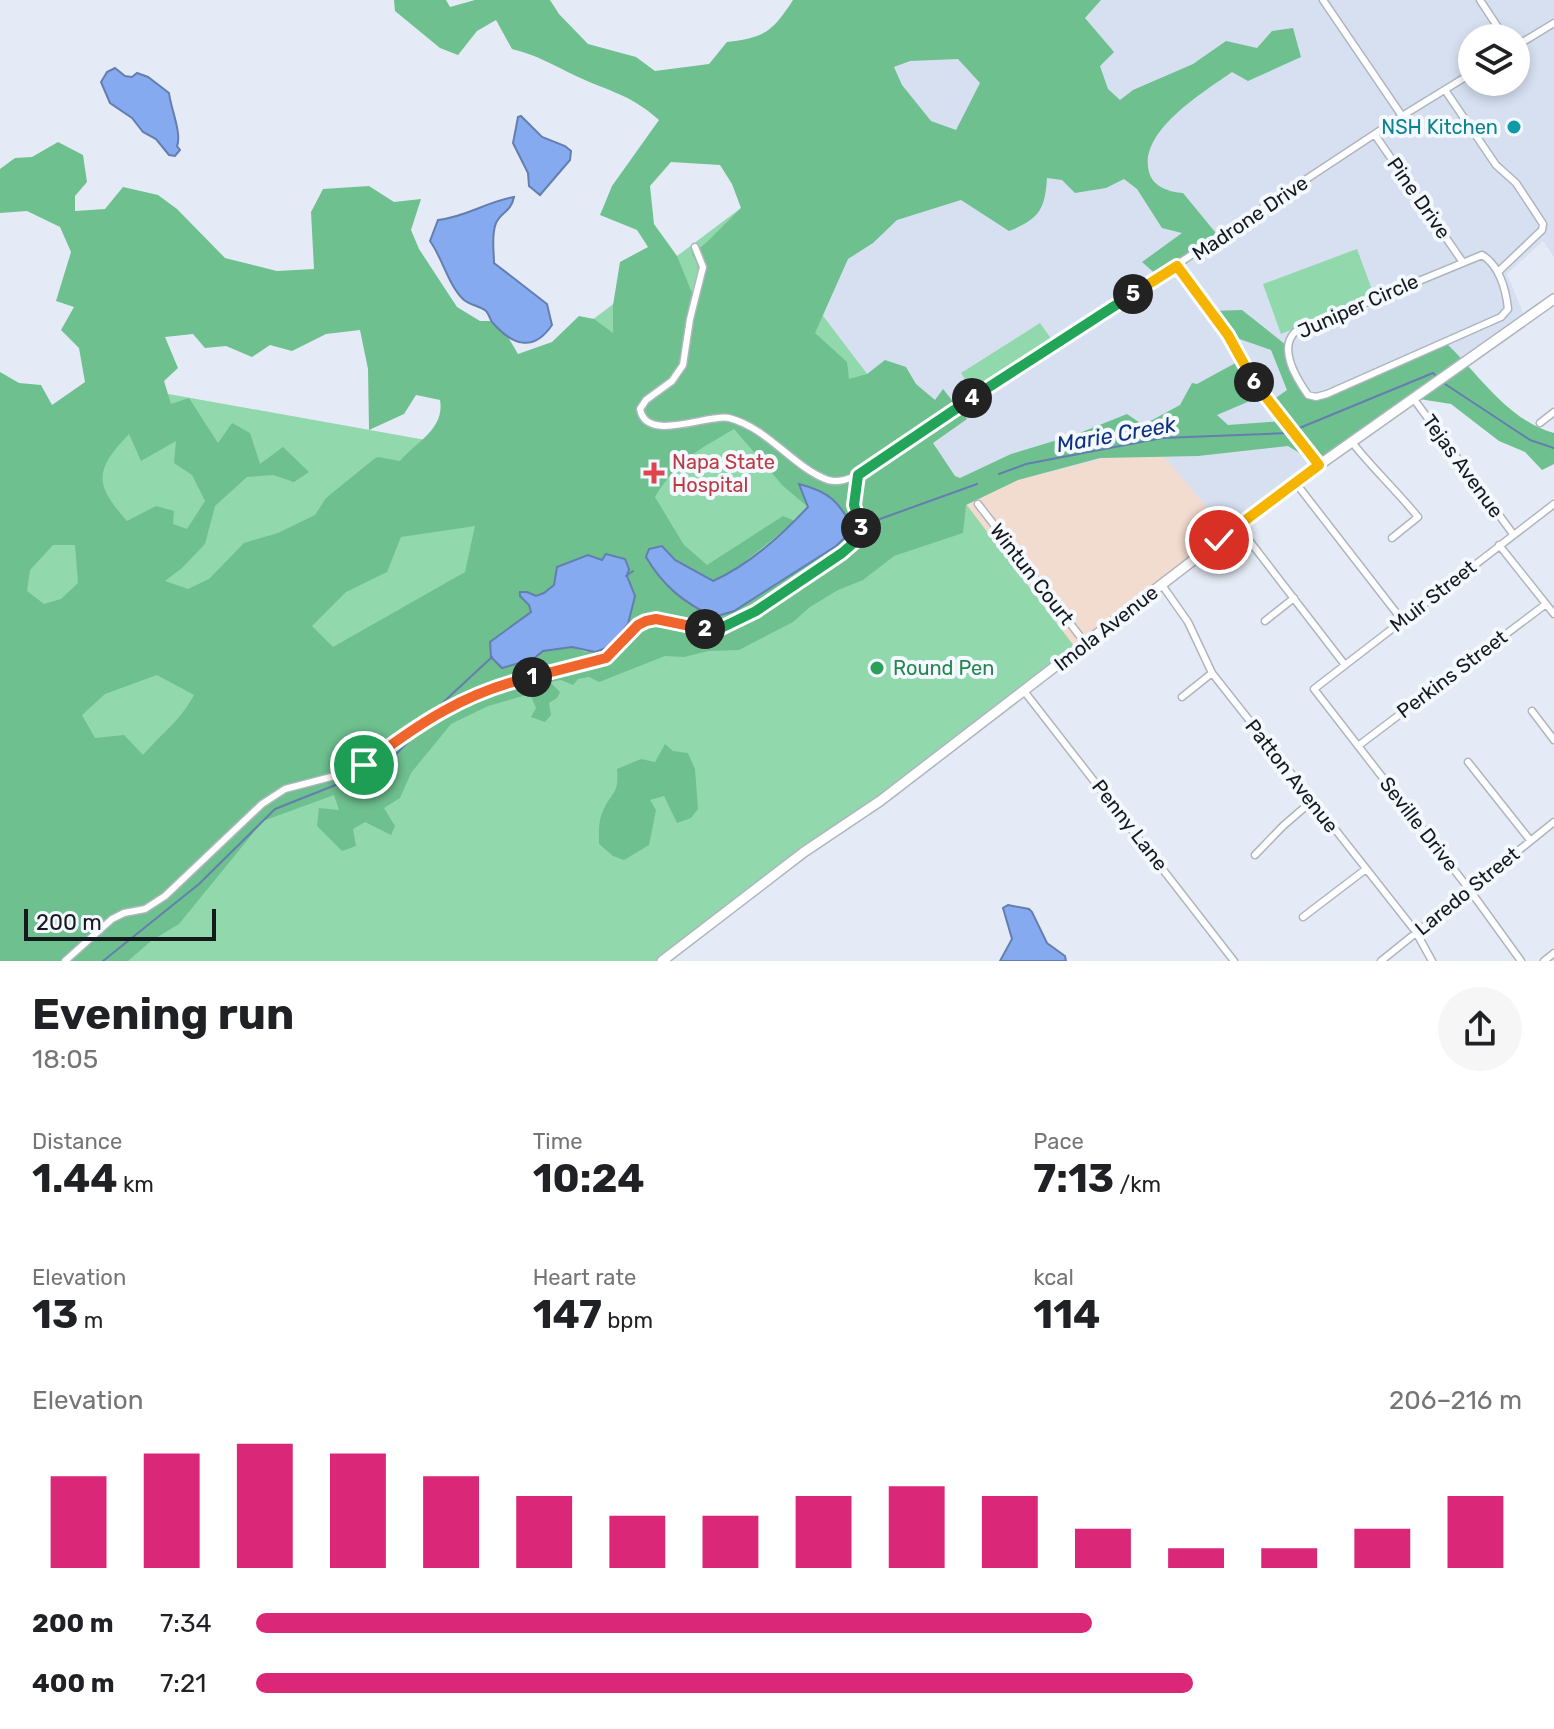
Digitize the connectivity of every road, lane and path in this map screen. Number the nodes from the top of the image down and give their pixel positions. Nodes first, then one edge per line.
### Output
1 (1323, 0) edge
2 (1480, 0) edge
3 (1554, 23) edge
4 (1496, 24) edge
5 (1530, 38) edge
6 (1458, 82) edge
7 (1445, 90) junction
8 (1402, 116) junction
9 (1375, 135) junction
10 (695, 247) dead end
11 (1462, 261) junction
12 (1177, 266) junction
13 (1498, 272) junction
14 (1554, 299) edge
15 (1413, 398) junction
16 (1554, 412) edge
17 (1540, 423) dead end
18 (1351, 441) junction
19 (1319, 465) junction
20 (858, 475) junction
21 (1295, 482) junction
22 (978, 504) dead end
23 (1554, 504) edge
24 (1238, 526) junction
25 (1513, 534) junction
26 (1392, 538) dead end
27 (1499, 545) junction
28 (1162, 585) junction
29 (1294, 598) junction
30 (1546, 604) junction
31 (1554, 614) edge
32 (1402, 620) junction
33 (1265, 621) dead end
34 (1086, 644) junction
35 (1345, 665) junction
36 (1212, 673) junction
37 (1314, 689) joint
38 (1024, 691) junction
39 (1182, 697) dead end
40 (1532, 711) dead end
41 (1554, 740) edge
42 (1358, 746) junction
43 (1468, 762) dead end
44 (1312, 801) junction
45 (1554, 822) edge
46 (1530, 840) junction
47 (1255, 855) dead end
48 (1366, 869) junction
49 (1469, 889) junction
50 (1303, 917) dead end
51 (1416, 932) junction
52 (1554, 953) edge
53 (65, 961) edge
54 (662, 961) edge
55 (1234, 961) edge
56 (1381, 961) edge
57 (1432, 961) edge
58 (1521, 961) edge
59 (1544, 961) edge

1 - 8 street
2 - 4 street
3 - 5 street
6 - 7 street, Madrone Drive
7 - 8 street, Madrone Drive
7 - 13 street
8 - 9 street, Madrone Drive
9 - 11 street, Pine Drive
9 - 12 street, Madrone Drive
10 - 20 street
11 - 13 street
11 - 13 street, Juniper Circle
12 - 19 street
12 - 20 street, Madrone Drive
14 - 15 street, Imola Avenue
15 - 18 street, Imola Avenue
15 - 25 street, Tejas Avenue
16 - 17 street
18 - 19 street, Imola Avenue
18 - 26 street
19 - 21 street, Imola Avenue
20 - 53 street
21 - 24 street, Imola Avenue
21 - 32 street
22 - 34 street, Wintun Court
23 - 25 street, Muir Street
24 - 28 street, Imola Avenue
24 - 29 street
25 - 27 street, Muir Street
27 - 30 street
27 - 32 street, Muir Street
28 - 34 street, Imola Avenue
28 - 36 street, Patton Avenue
29 - 33 street
29 - 35 street
30 - 31 street
30 - 42 street, Perkins Street
32 - 35 street, Muir Street
34 - 38 street, Imola Avenue
35 - 37 street, Muir Street
36 - 39 street
36 - 44 street, Patton Avenue
37 - 42 street, Seville Drive
38 - 54 street, Imola Avenue
38 - 55 street, Penny Lane
40 - 41 street
42 - 49 street, Seville Drive
43 - 46 street
44 - 47 street
44 - 48 street, Patton Avenue
45 - 46 street, Laredo Street
46 - 49 street, Laredo Street
48 - 50 street
48 - 51 street, Patton Avenue
49 - 51 street, Laredo Street
49 - 58 street, Seville Drive
51 - 56 street, Laredo Street
51 - 57 street, Patton Avenue
52 - 59 street

